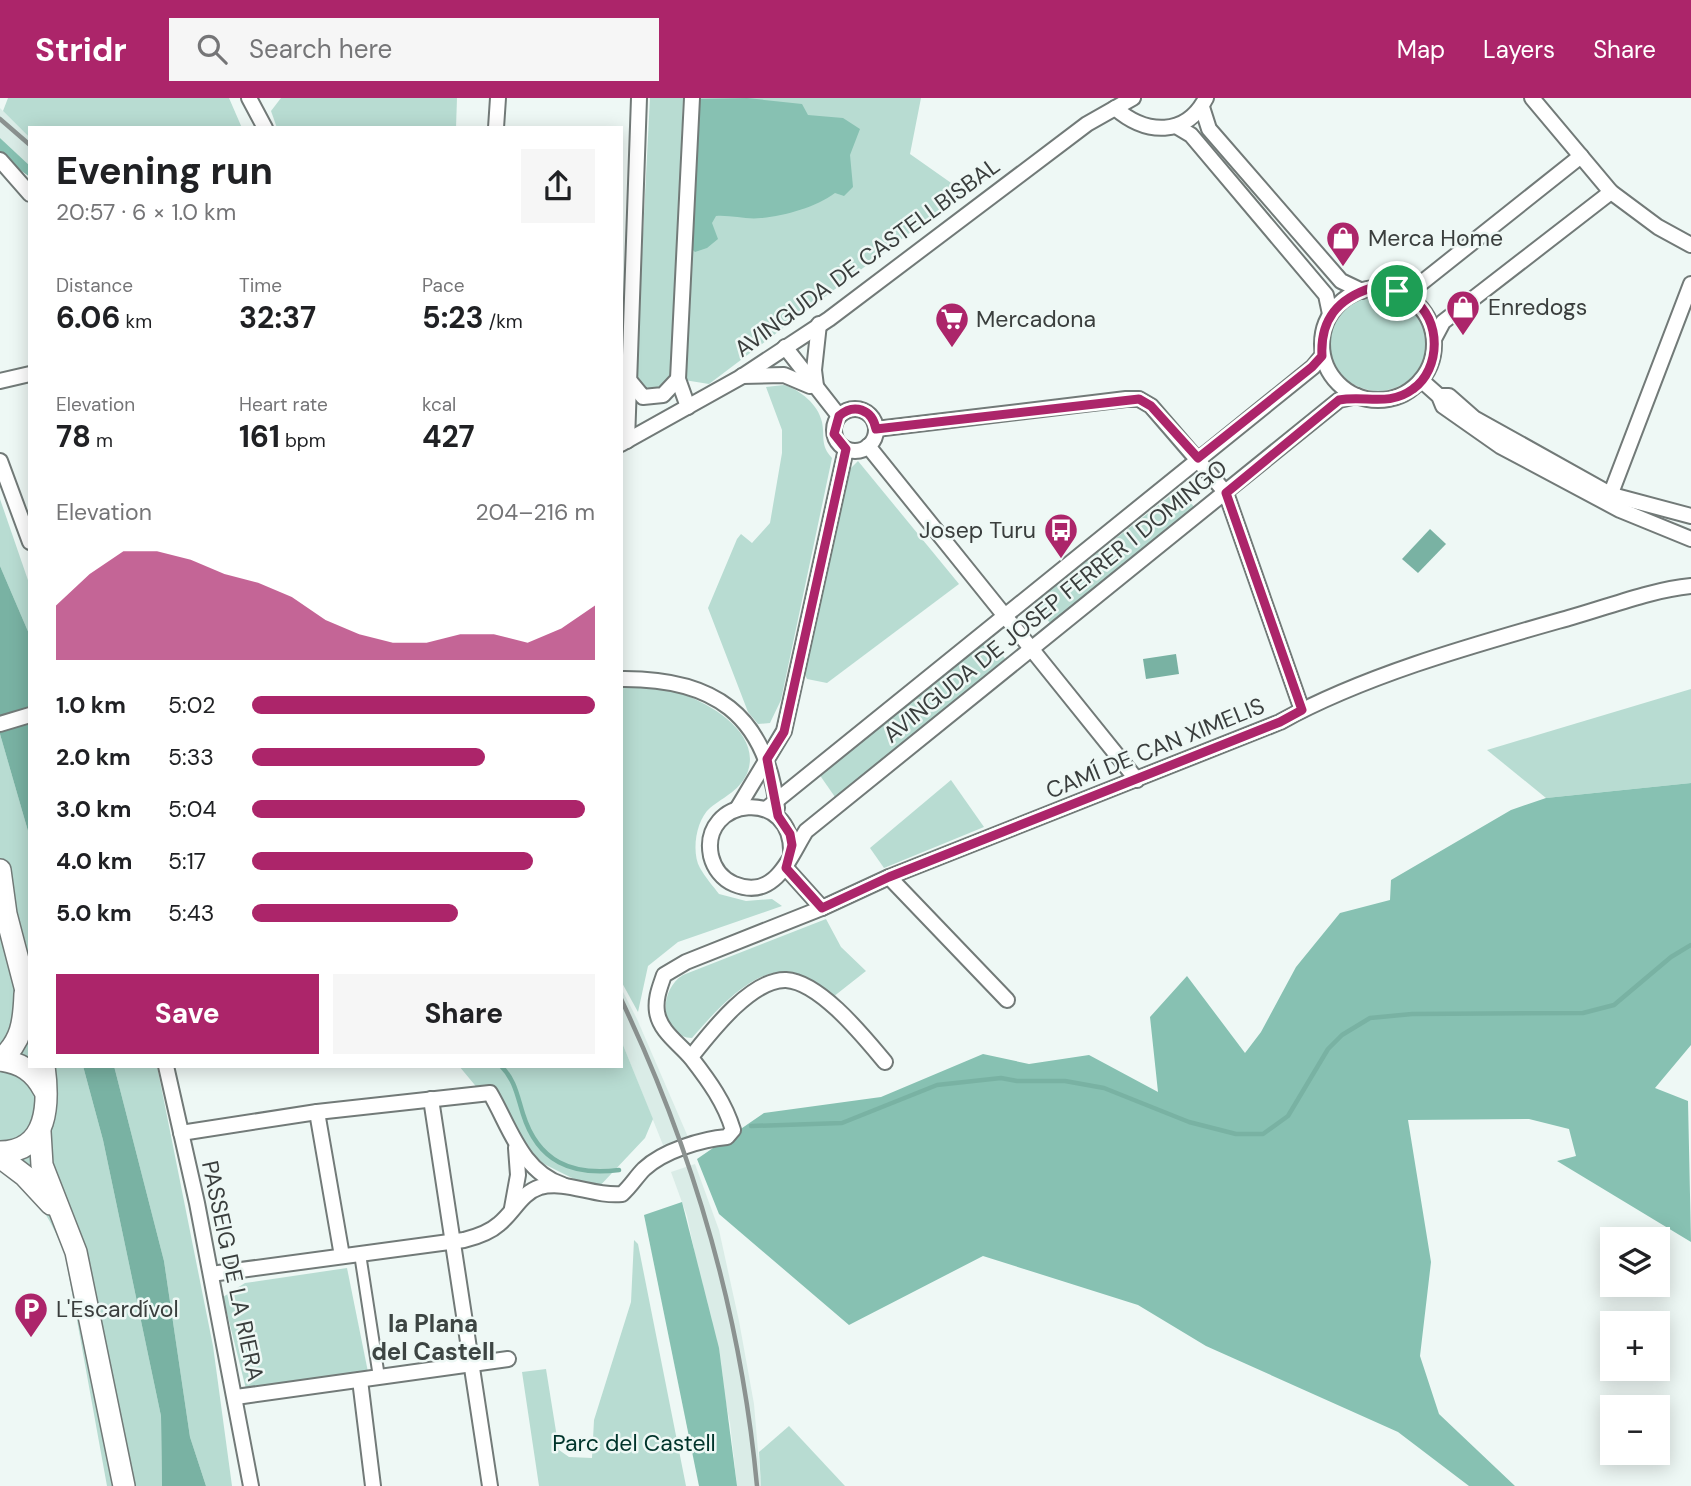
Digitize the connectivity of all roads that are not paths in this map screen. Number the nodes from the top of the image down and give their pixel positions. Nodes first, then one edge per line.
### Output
1 (498, 98) edge
2 (639, 98) edge
3 (692, 98) edge
4 (1133, 98) edge
5 (1532, 98) edge
6 (250, 99) edge
7 (1204, 103) edge
8 (1115, 108) junction
9 (264, 126) edge
10 (496, 126) edge
11 (1176, 126) junction
12 (1581, 156) junction
13 (0, 160) edge
14 (28, 192) edge
15 (1611, 192) junction
16 (1691, 245) edge
17 (1691, 284) edge
18 (1362, 291) junction
19 (1397, 291) junction
20 (1330, 314) junction
21 (819, 324) junction
22 (1434, 339) junction
23 (785, 347) junction
24 (1322, 356) junction
25 (28, 374) edge
26 (741, 376) junction
27 (678, 379) junction
28 (629, 380) junction
29 (1421, 380) junction
30 (0, 381) edge
31 (817, 391) junction
32 (1357, 396) junction
33 (688, 407) junction
34 (839, 416) junction
35 (876, 429) junction
36 (624, 443) edge
37 (868, 446) junction
38 (846, 449) junction
39 (1198, 458) junction
40 (0, 461) edge
41 (1226, 493) junction
42 (1609, 499) junction
43 (1691, 516) edge
44 (28, 537) edge
45 (1691, 539) edge
46 (1691, 576) edge
47 (1684, 587) edge
48 (1005, 616) junction
49 (1032, 649) junction
50 (623, 678) edge
51 (1302, 710) junction
52 (28, 716) edge
53 (0, 724) edge
54 (784, 732) junction
55 (755, 735) junction
56 (767, 759) junction
57 (1137, 780) junction
58 (737, 809) junction
59 (773, 809) junction
60 (789, 862) junction
61 (0, 870) edge
62 (889, 877) junction
63 (3, 907) edge
64 (822, 908) junction
65 (27, 1000) edge
66 (1007, 1000) dead end
67 (691, 1058) junction
68 (0, 1060) edge
69 (885, 1062) dead end
70 (44, 1068) edge
71 (166, 1068) edge
72 (44, 1090) junction
73 (431, 1100) junction
74 (317, 1112) junction
75 (40, 1132) junction
76 (181, 1133) junction
77 (514, 1140) junction
78 (0, 1155) edge
79 (569, 1187) junction
80 (512, 1213) junction
81 (65, 1219) junction
82 (453, 1242) junction
83 (360, 1254) junction
84 (342, 1256) junction
85 (211, 1274) junction
86 (508, 1359) dead end
87 (472, 1365) junction
88 (379, 1377) junction
89 (360, 1380) junction
90 (236, 1396) junction
91 (123, 1484) edge
92 (251, 1486) edge
93 (373, 1486) edge
94 (490, 1486) edge

1 - 10 street
2 - 28 street
3 - 27 street
4 - 8 street, AVINGUDA DE CASTELLBISBAL
5 - 12 street
6 - 9 street
7 - 11 street
7 - 18 street
8 - 11 street
8 - 21 street, AVINGUDA DE CASTELLBISBAL
11 - 20 street
12 - 15 street
12 - 19 street
13 - 14 street
15 - 16 street
15 - 22 street
17 - 42 street
18 - 19 street
18 - 20 street
19 - 22 street
20 - 24 street
21 - 23 street, AVINGUDA DE CASTELLBISBAL
21 - 31 street
22 - 29 street
23 - 26 street, AVINGUDA DE CASTELLBISBAL
23 - 31 street
24 - 32 street
24 - 39 street, AVINGUDA DE JOSEP FERRER I DOMINGO
25 - 30 street
26 - 31 street
26 - 33 street, AVINGUDA DE CASTELLBISBAL
27 - 28 street
27 - 33 street
28 - 36 street
29 - 32 street
29 - 42 street
31 - 34 street
32 - 41 street, AVINGUDA DE JOSEP FERRER I DOMINGO
33 - 36 street, AVINGUDA DE CASTELLBISBAL
34 - 35 street
34 - 38 street
35 - 37 street
35 - 39 street
37 - 38 street
37 - 48 street
38 - 54 street
39 - 41 street
39 - 48 street, AVINGUDA DE JOSEP FERRER I DOMINGO
40 - 44 street
41 - 49 street, AVINGUDA DE JOSEP FERRER I DOMINGO
41 - 51 street
42 - 43 street
42 - 45 street
46 - 47 street
47 - 51 street, CAMÍ DE CAN XIMELIS
48 - 49 street
48 - 59 street, AVINGUDA DE JOSEP FERRER I DOMINGO
49 - 57 street
49 - 60 street, AVINGUDA DE JOSEP FERRER I DOMINGO
50 - 55 street
51 - 57 street, CAMÍ DE CAN XIMELIS
52 - 53 street
54 - 55 street
54 - 56 street
55 - 56 street
56 - 58 street
56 - 59 street
57 - 62 street, CAMÍ DE CAN XIMELIS
58 - 59 street
58 - 60 street
59 - 60 street
60 - 64 street
61 - 63 main road
62 - 64 street, CAMÍ DE CAN XIMELIS
62 - 66 street
63 - 65 main road
64 - 67 street, CAMÍ DE CAN XIMELIS
65 - 68 main road
67 - 69 street
67 - 79 street, CAMÍ DE CAN XIMELIS
68 - 72 main road
70 - 72 main road
71 - 76 street, PASSEIG DE LA RIERA
72 - 75 main road
73 - 74 street
73 - 77 street
73 - 82 street
74 - 76 street
74 - 84 street
75 - 78 main road
75 - 81 main road
76 - 85 street, PASSEIG DE LA RIERA
77 - 79 street
77 - 80 street
78 - 81 main road
79 - 80 street
80 - 82 street
81 - 91 main road
82 - 83 street
82 - 87 street
83 - 84 street
83 - 88 street
84 - 85 street
85 - 90 street, PASSEIG DE LA RIERA
86 - 87 street
87 - 88 street
87 - 94 street
88 - 89 street
89 - 90 street
89 - 93 street
90 - 92 street, PASSEIG DE LA RIERA

